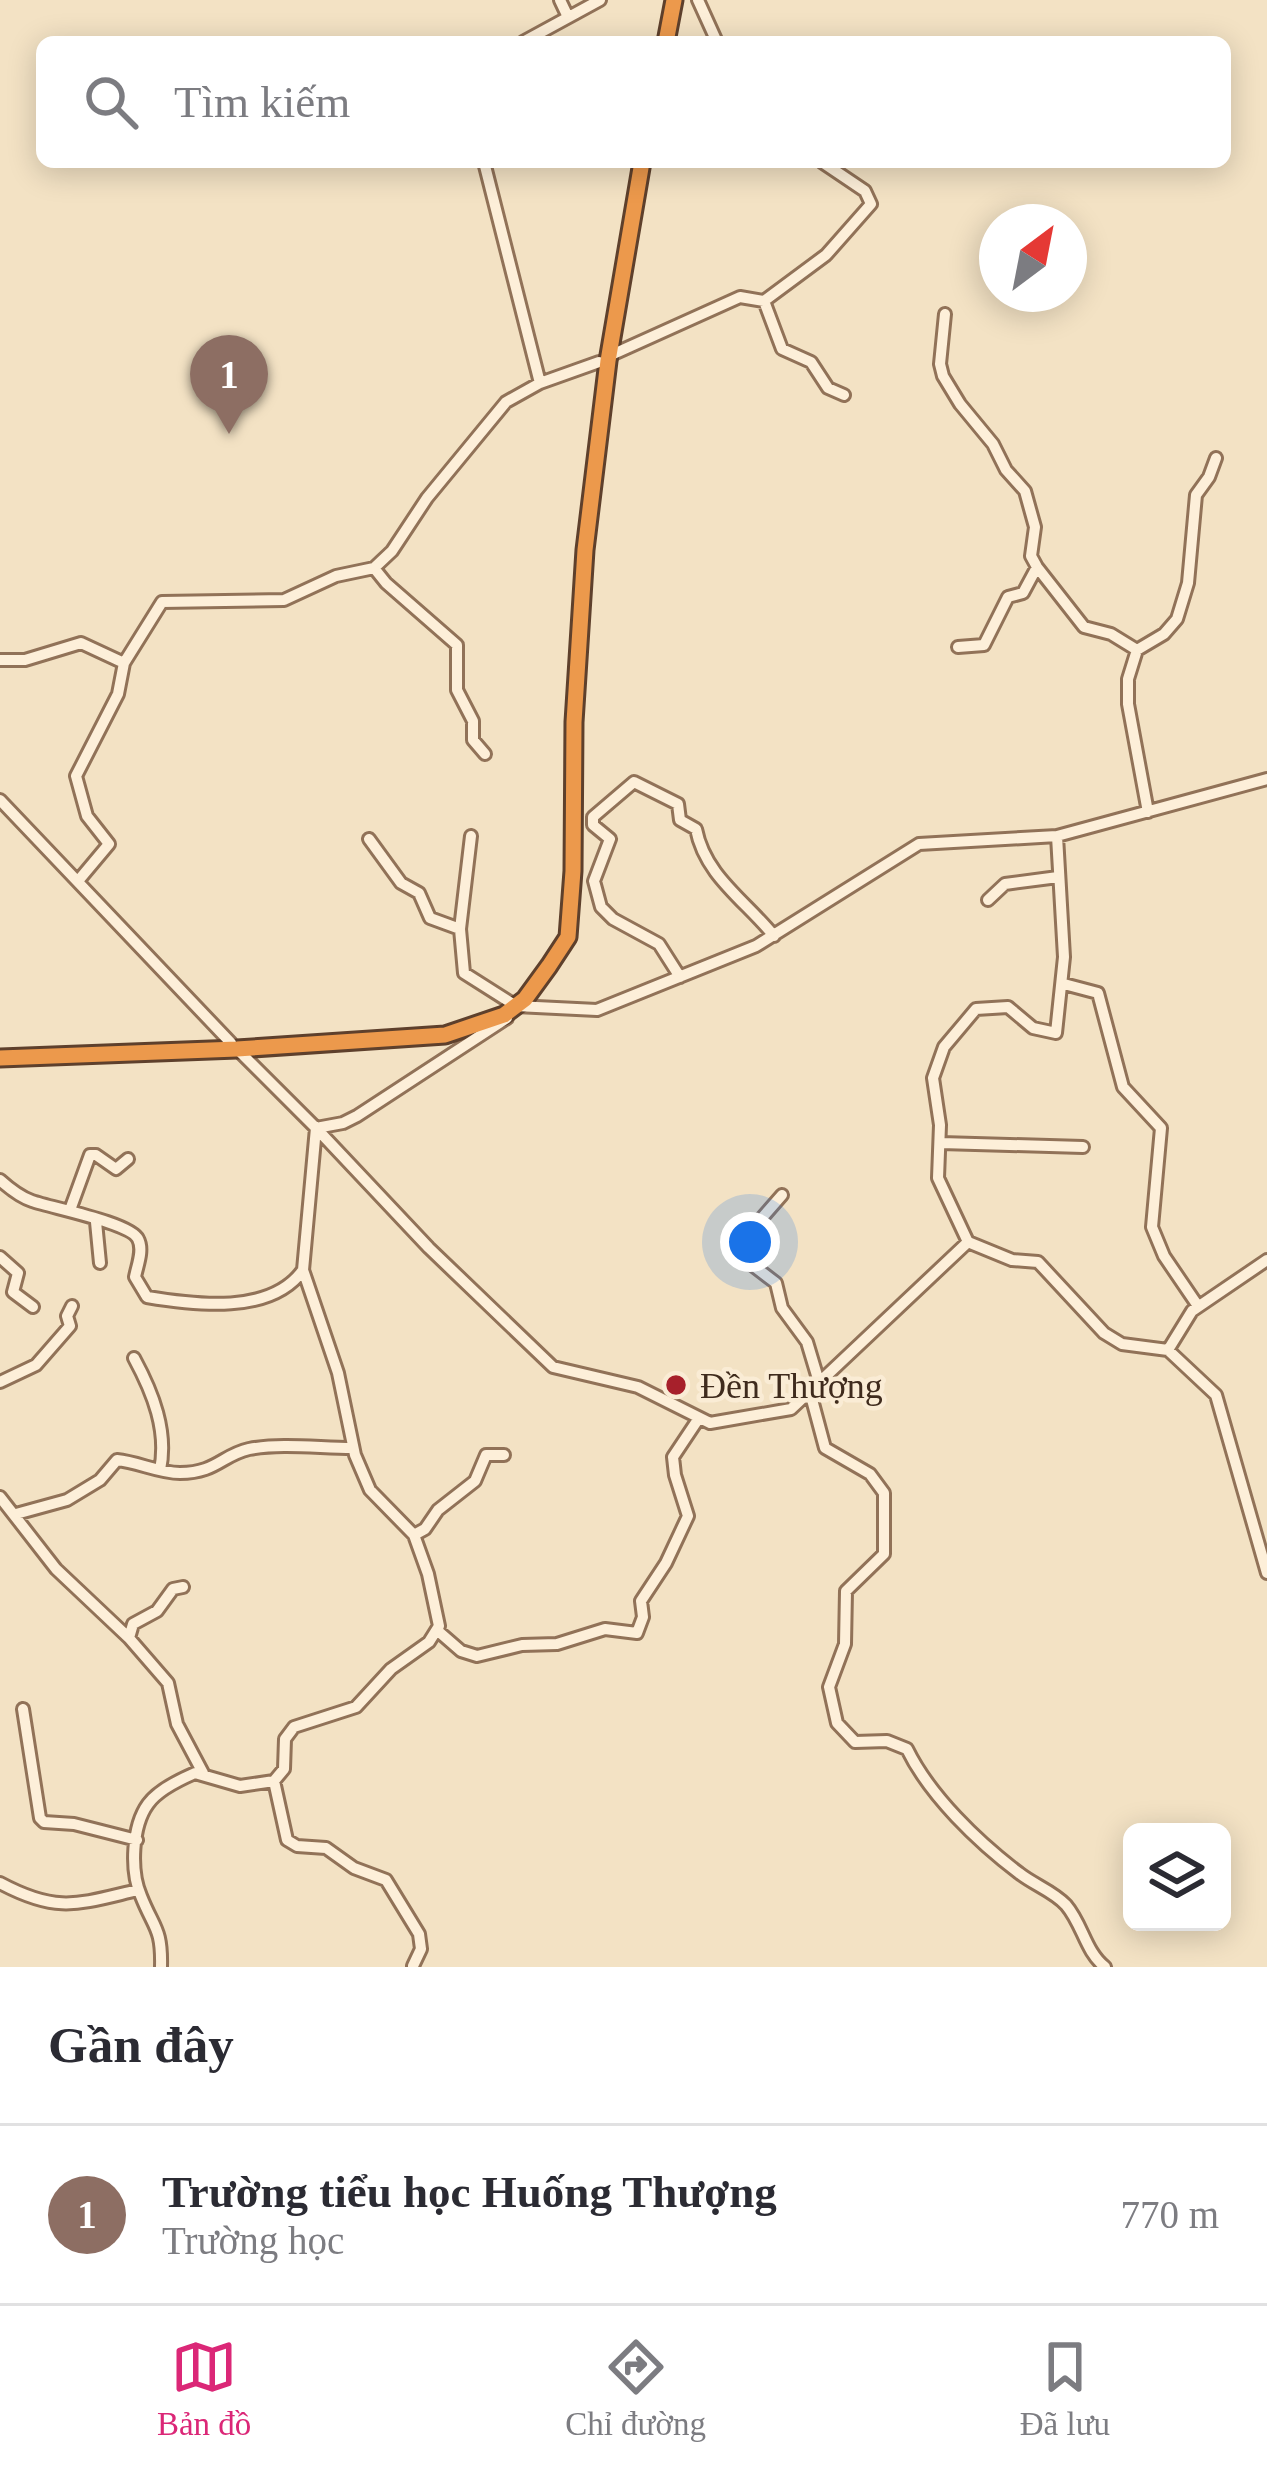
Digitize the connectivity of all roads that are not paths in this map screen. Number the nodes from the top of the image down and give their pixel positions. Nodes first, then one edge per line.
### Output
1 (560, 0) edge
2 (600, 0) edge
3 (669, 0) edge
4 (698, 0) edge
5 (568, 17) junction
6 (534, 36) edge
7 (663, 36) edge
8 (714, 36) edge
9 (486, 168) edge
10 (637, 168) edge
11 (830, 168) edge
12 (764, 302) junction
13 (945, 314) dead end
14 (604, 359) junction
15 (540, 383) junction
16 (844, 395) dead end
17 (1216, 458) dead end
18 (1037, 567) junction
19 (374, 568) junction
20 (958, 647) dead end
21 (1137, 650) junction
22 (0, 660) edge
23 (124, 663) junction
24 (485, 754) dead end
25 (1266, 783) edge
26 (1, 803) edge
27 (1148, 812) junction
28 (471, 836) dead end
29 (1057, 836) junction
30 (369, 839) dead end
31 (1058, 877) junction
32 (78, 881) junction
33 (988, 900) dead end
34 (460, 929) junction
35 (774, 936) junction
36 (680, 977) junction
37 (1064, 984) junction
38 (515, 1006) junction
39 (234, 1046) junction
40 (0, 1054) edge
41 (316, 1129) junction
42 (940, 1143) junction
43 (1083, 1148) dead end
44 (128, 1159) dead end
45 (0, 1180) edge
46 (782, 1195) dead end
47 (70, 1210) junction
48 (95, 1222) junction
49 (968, 1242) junction
50 (0, 1257) edge
51 (1267, 1261) edge
52 (100, 1263) dead end
53 (303, 1270) junction
54 (72, 1306) dead end
55 (1198, 1306) junction
56 (33, 1307) dead end
57 (1168, 1350) junction
58 (134, 1358) dead end
59 (0, 1382) edge
60 (815, 1387) junction
61 (699, 1418) junction
62 (352, 1448) junction
63 (503, 1455) dead end
64 (160, 1470) junction
65 (0, 1497) edge
66 (16, 1514) junction
67 (414, 1535) junction
68 (1267, 1573) edge
69 (183, 1587) dead end
70 (438, 1630) junction
71 (129, 1638) junction
72 (23, 1709) dead end
73 (203, 1773) junction
74 (274, 1781) junction
75 (136, 1840) junction
76 (0, 1882) edge
77 (139, 1890) junction
78 (413, 1966) edge
79 (161, 1967) edge
80 (1105, 1967) edge

1 - 5 street
2 - 5 street
3 - 7 highway
4 - 8 street
5 - 6 street
9 - 15 street
10 - 14 highway
11 - 12 street
12 - 14 street
12 - 16 street
13 - 18 street
14 - 15 street
14 - 38 highway
15 - 19 street
17 - 21 street
18 - 20 street
18 - 21 street
19 - 23 street
19 - 24 street
21 - 27 street
22 - 23 street
23 - 32 street
25 - 27 street
26 - 32 street
27 - 29 street
28 - 34 street
29 - 31 street
29 - 35 street
30 - 34 street
31 - 33 street
31 - 37 street
32 - 39 street
34 - 38 street
35 - 36 street
35 - 36 street
36 - 38 street
37 - 42 street
37 - 55 street
38 - 39 highway
38 - 41 street
39 - 40 highway
39 - 41 street
41 - 53 street
41 - 61 street
42 - 43 street
42 - 49 street
44 - 47 street
45 - 47 street
46 - 60 street
47 - 48 street
48 - 52 street
48 - 53 street
49 - 57 street
49 - 60 street
50 - 56 street
51 - 55 street
53 - 62 street
54 - 59 street
55 - 57 street
57 - 68 street
58 - 64 street
60 - 61 street
60 - 80 street
61 - 70 street
62 - 64 street
62 - 67 street
63 - 67 street
64 - 66 street
65 - 66 street
66 - 71 street
67 - 70 street
69 - 71 street
70 - 74 street
71 - 73 street
72 - 75 street
73 - 74 street
73 - 75 street
74 - 78 street
75 - 77 street
76 - 77 street
77 - 79 street

